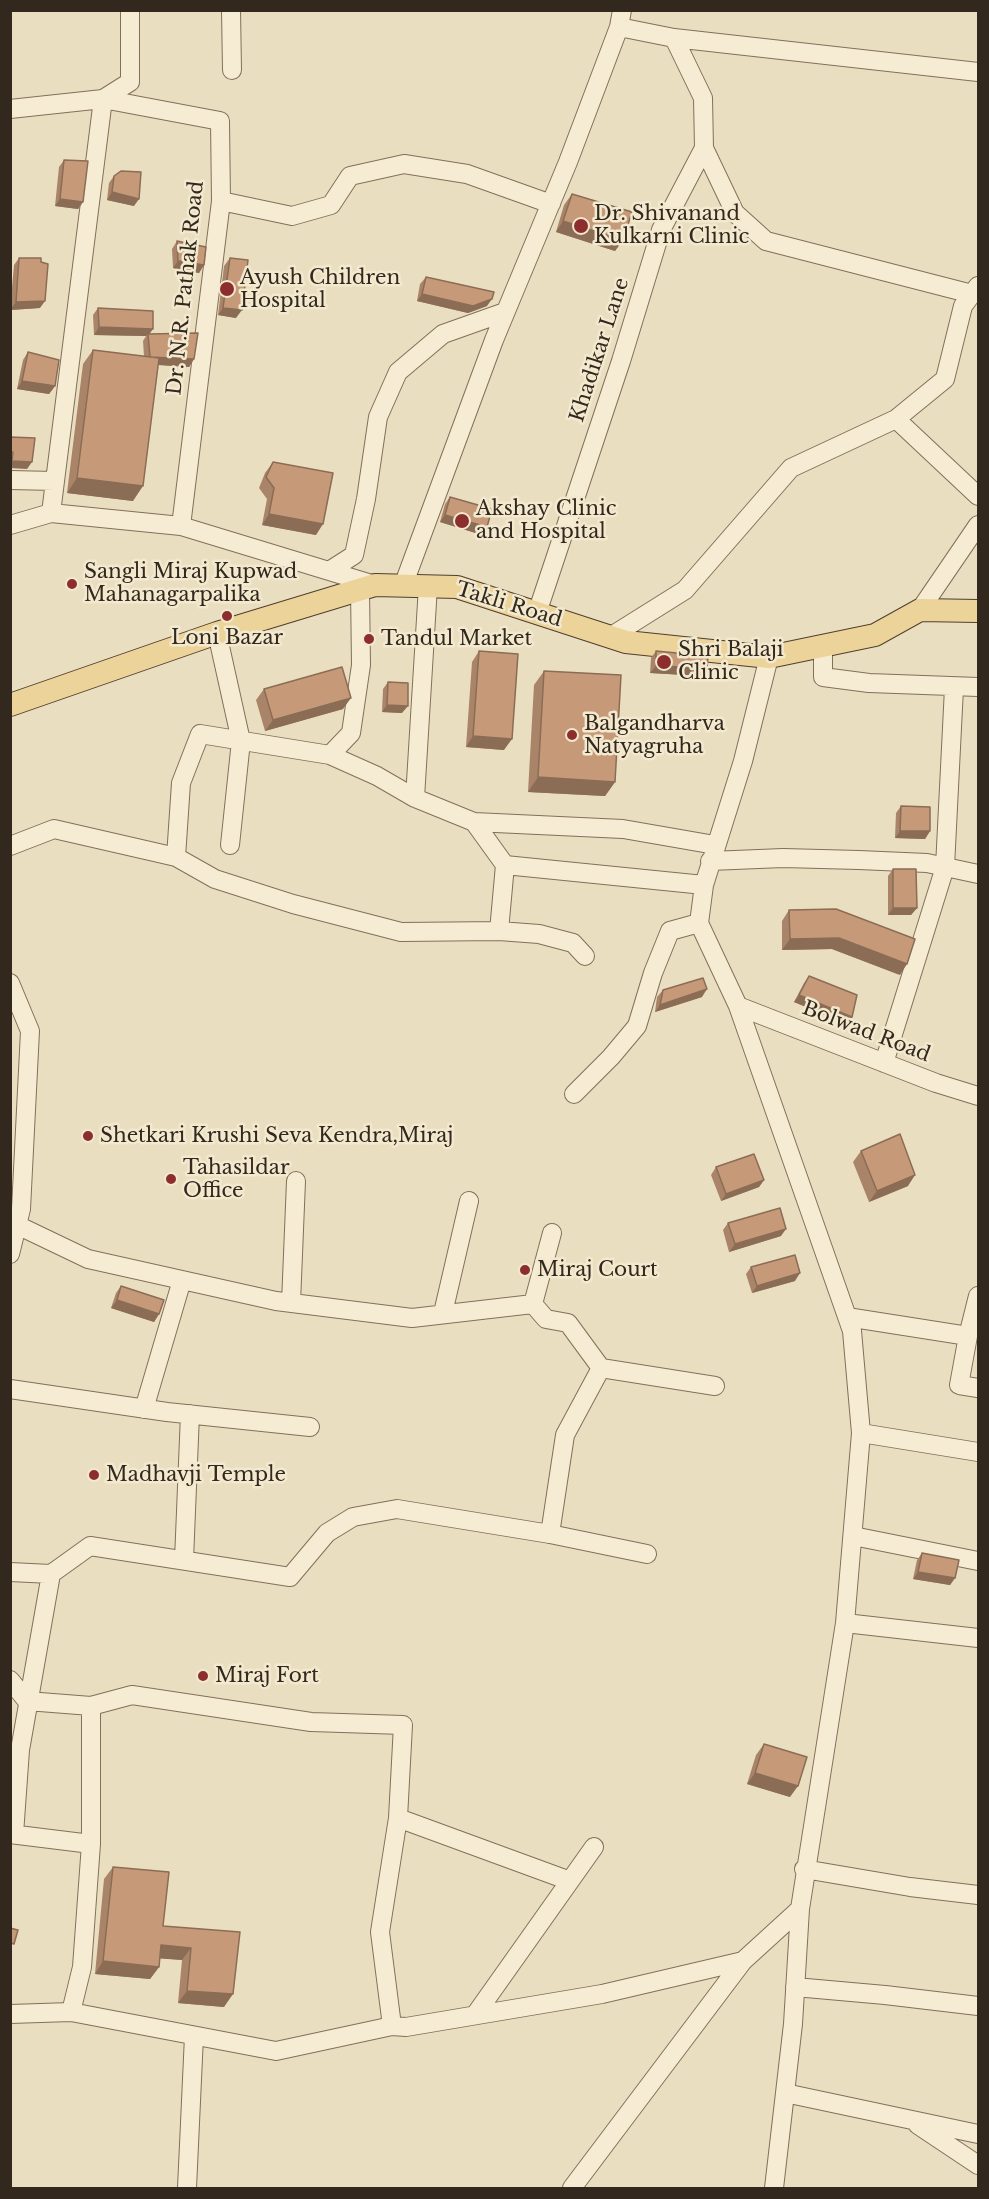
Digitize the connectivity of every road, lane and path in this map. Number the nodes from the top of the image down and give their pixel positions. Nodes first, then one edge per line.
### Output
1 (130, 10) edge
2 (231, 10) edge
3 (621, 19) edge
4 (674, 38) junction
5 (232, 70) dead end
6 (978, 72) edge
7 (103, 99) junction
8 (10, 109) edge
9 (704, 148) junction
10 (221, 201) junction
11 (550, 204) junction
12 (975, 290) edge
13 (506, 312) junction
14 (896, 419) junction
15 (10, 480) edge
16 (54, 481) junction
17 (978, 496) edge
18 (51, 513) junction
19 (10, 525) edge
20 (978, 525) edge
21 (181, 526) junction
22 (329, 571) junction
23 (403, 586) junction
24 (428, 586) junction
25 (367, 587) junction
26 (920, 610) junction
27 (978, 611) edge
28 (537, 613) junction
29 (217, 633) junction
30 (610, 637) junction
31 (823, 646) junction
32 (769, 657) junction
33 (978, 687) edge
34 (954, 688) junction
35 (10, 705) edge
36 (241, 741) junction
37 (330, 755) junction
38 (415, 798) junction
39 (474, 822) junction
40 (230, 844) dead end
41 (10, 846) edge
42 (713, 853) junction
43 (176, 857) junction
44 (505, 865) junction
45 (945, 867) junction
46 (978, 874) edge
47 (704, 885) junction
48 (699, 923) junction
49 (499, 931) junction
50 (585, 956) dead end
51 (10, 983) edge
52 (738, 1006) junction
53 (885, 1063) junction
54 (574, 1094) dead end
55 (978, 1096) edge
56 (296, 1181) dead end
57 (469, 1200) dead end
58 (17, 1225) junction
59 (552, 1233) dead end
60 (10, 1254) edge
61 (182, 1280) junction
62 (978, 1296) edge
63 (291, 1303) junction
64 (532, 1304) junction
65 (443, 1313) junction
66 (847, 1317) junction
67 (968, 1336) junction
68 (601, 1368) junction
69 (715, 1386) dead end
70 (978, 1388) edge
71 (10, 1389) edge
72 (144, 1409) junction
73 (190, 1414) junction
74 (310, 1427) dead end
75 (861, 1433) junction
76 (978, 1452) edge
77 (550, 1534) junction
78 (852, 1536) junction
79 (647, 1554) dead end
80 (184, 1560) junction
81 (978, 1561) edge
82 (10, 1572) edge
83 (51, 1574) junction
84 (845, 1623) junction
85 (978, 1638) edge
86 (10, 1680) edge
87 (27, 1701) junction
88 (91, 1706) junction
89 (15, 1749) edge
90 (398, 1818) junction
91 (12, 1834) edge
92 (91, 1844) junction
93 (594, 1847) dead end
94 (804, 1869) junction
95 (570, 1881) junction
96 (978, 1895) edge
97 (800, 1909) junction
98 (743, 1961) junction
99 (795, 1987) junction
100 (978, 2006) edge
101 (71, 2012) junction
102 (10, 2014) edge
103 (475, 2015) junction
104 (392, 2026) junction
105 (195, 2036) junction
106 (785, 2093) junction
107 (909, 2119) junction
108 (978, 2134) edge
109 (978, 2165) edge
110 (187, 2188) edge
111 (572, 2188) edge
112 (774, 2188) edge

1 - 7 street
2 - 5 street
3 - 4 street
3 - 11 street
4 - 6 street
4 - 9 street, Khadikar Lane
7 - 8 street, Dr. N.R. Pathak Road
7 - 10 street, Dr. N.R. Pathak Road
7 - 16 street
9 - 12 street
9 - 28 street, Khadikar Lane
10 - 11 street
10 - 21 street, Dr. N.R. Pathak Road
11 - 13 street
12 - 14 street
13 - 22 street
13 - 23 street
14 - 17 street
14 - 30 street
15 - 16 street
16 - 18 street
18 - 19 street
18 - 21 street
20 - 26 street
21 - 22 street
22 - 25 street
23 - 24 main road, Takli Road
23 - 25 main road, Takli Road
24 - 28 main road, Takli Road
24 - 38 street
25 - 29 main road, Takli Road
25 - 37 street
26 - 27 main road
26 - 31 main road, Takli Road
28 - 30 main road, Takli Road
29 - 35 main road, Takli Road
29 - 36 street
30 - 32 main road, Takli Road
31 - 32 main road, Takli Road
31 - 34 street
32 - 42 street
33 - 34 street
34 - 45 street
36 - 37 street
36 - 40 street
36 - 43 street
37 - 38 street
38 - 39 street
39 - 42 street
39 - 44 street
41 - 43 street
42 - 45 street
42 - 47 street
43 - 49 street
44 - 47 street
44 - 49 street
45 - 46 street
45 - 53 street
47 - 48 street
48 - 52 street
48 - 54 street
49 - 50 street
51 - 58 street
52 - 53 street, Bolwad Road
52 - 66 street
53 - 55 street, Bolwad Road
56 - 63 street
57 - 65 street
58 - 60 street
58 - 61 street
59 - 64 street
61 - 63 street
61 - 72 street
62 - 67 street
63 - 65 street
64 - 65 street
64 - 68 street
66 - 67 street
66 - 75 street
67 - 70 street
68 - 69 street
68 - 77 street
71 - 72 street
72 - 73 street
73 - 74 street
73 - 80 street
75 - 76 street
75 - 78 street
77 - 79 street
77 - 80 street
78 - 81 street
78 - 84 street
80 - 83 street
82 - 83 street
83 - 87 street
84 - 85 street
84 - 94 street
86 - 87 street
87 - 88 street
87 - 89 street
88 - 90 street
88 - 92 street
89 - 91 street
90 - 95 street
90 - 104 street
91 - 92 street
92 - 101 street
93 - 95 street
94 - 96 street
94 - 97 street
95 - 103 street
97 - 98 street
97 - 99 street
98 - 103 street
98 - 111 street
99 - 100 street
99 - 106 street
101 - 102 street
101 - 105 street
103 - 104 street
104 - 105 street
105 - 110 street
106 - 107 street
106 - 112 street
107 - 108 street
107 - 109 street

